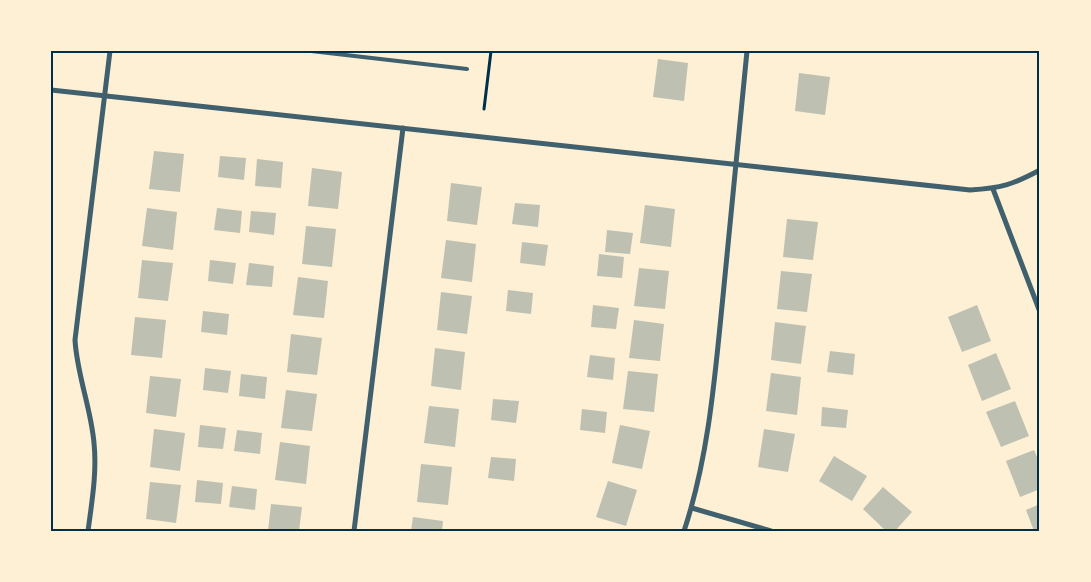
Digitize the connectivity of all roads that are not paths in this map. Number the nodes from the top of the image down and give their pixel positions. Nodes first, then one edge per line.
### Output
1 (110, 51) edge
2 (311, 51) edge
3 (747, 51) edge
4 (467, 69) dead end
5 (51, 90) edge
6 (105, 96) junction
7 (403, 128) junction
8 (736, 164) junction
9 (1040, 170) edge
10 (993, 189) junction
11 (1040, 312) edge
12 (692, 508) junction
13 (88, 531) edge
14 (354, 531) edge
15 (684, 531) edge
16 (771, 531) edge

1 - 6 street
2 - 4 lane
3 - 8 street
5 - 6 street
6 - 7 street
6 - 13 street
7 - 8 street
7 - 14 street
8 - 10 street
8 - 12 street
9 - 10 street
10 - 11 street
12 - 15 street
12 - 16 street

